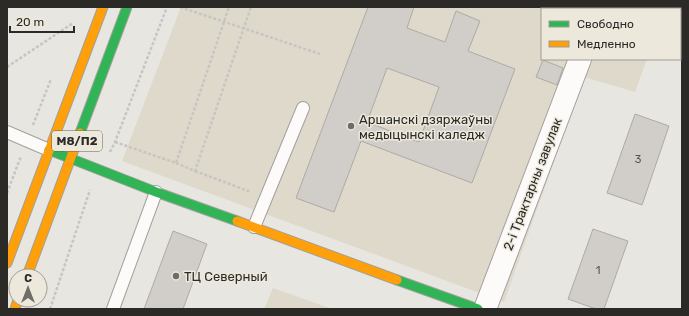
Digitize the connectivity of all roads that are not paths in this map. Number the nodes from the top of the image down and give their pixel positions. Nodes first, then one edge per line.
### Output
1 (103, 7) edge
2 (127, 7) edge
3 (580, 60) edge
4 (303, 108) dead end
5 (7, 132) edge
6 (49, 150) junction
7 (70, 159) junction
8 (156, 192) junction
9 (254, 227) junction
10 (7, 263) edge
11 (30, 268) edge
12 (113, 309) edge
13 (478, 309) edge
14 (485, 309) edge

1 - 6 main road, М8/П2
2 - 7 main road, М8/П2
3 - 14 street, 2-і Трактарны завулак
4 - 9 lane
5 - 6 lane
6 - 7 main road
6 - 10 main road, М8/П2
7 - 8 main road
7 - 11 main road, М8/П2
8 - 9 main road
8 - 12 lane
9 - 13 main road

